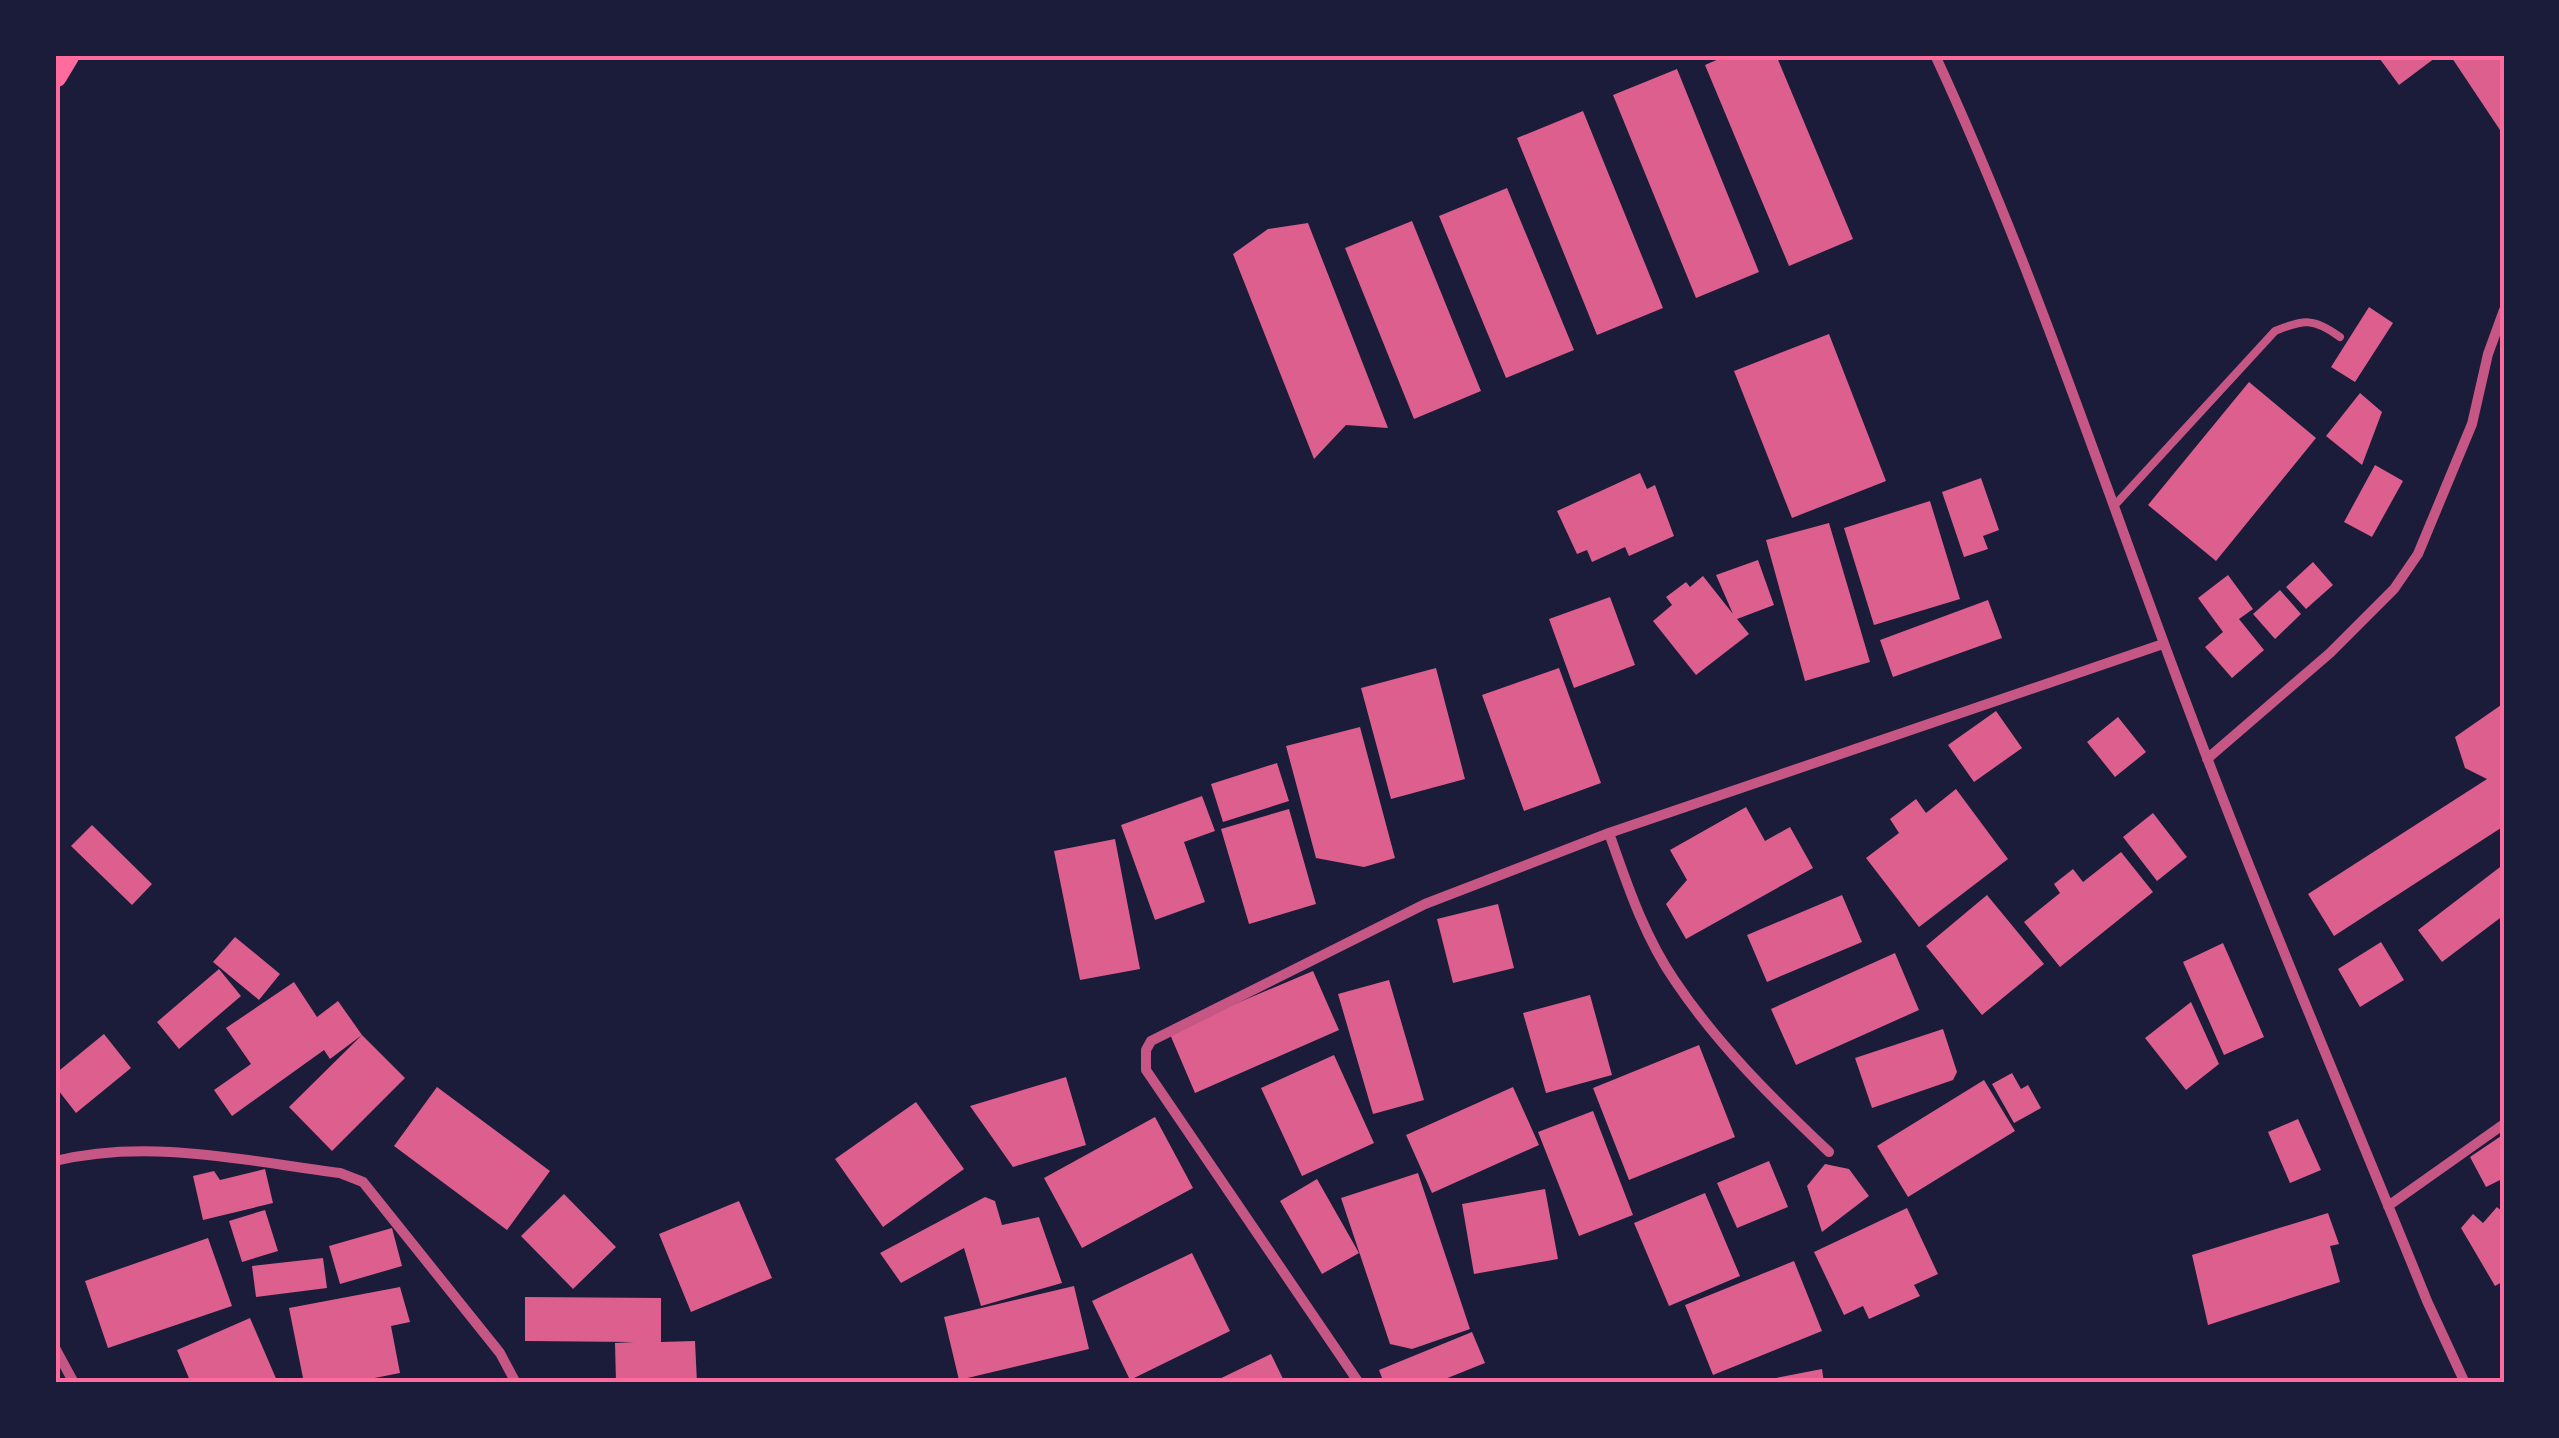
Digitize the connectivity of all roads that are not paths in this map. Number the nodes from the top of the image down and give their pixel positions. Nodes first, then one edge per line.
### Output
1 (67, 55) edge
2 (1935, 55) edge
3 (55, 75) edge
4 (2504, 310) edge
5 (2340, 337) dead end
6 (2114, 506) junction
7 (2164, 644) junction
8 (2207, 759) junction
9 (1610, 833) junction
10 (2504, 1124) edge
11 (1829, 1152) dead end
12 (55, 1161) edge
13 (2388, 1206) junction
14 (55, 1348) edge
15 (74, 1383) edge
16 (516, 1383) edge
17 (1360, 1383) edge
18 (2464, 1383) edge

1 - 3 main road
2 - 6 street
4 - 8 street
5 - 6 lane
6 - 7 street
7 - 8 street
7 - 9 street
8 - 13 street
9 - 11 street
9 - 17 street
10 - 13 street
12 - 16 street
13 - 18 street
14 - 15 street

